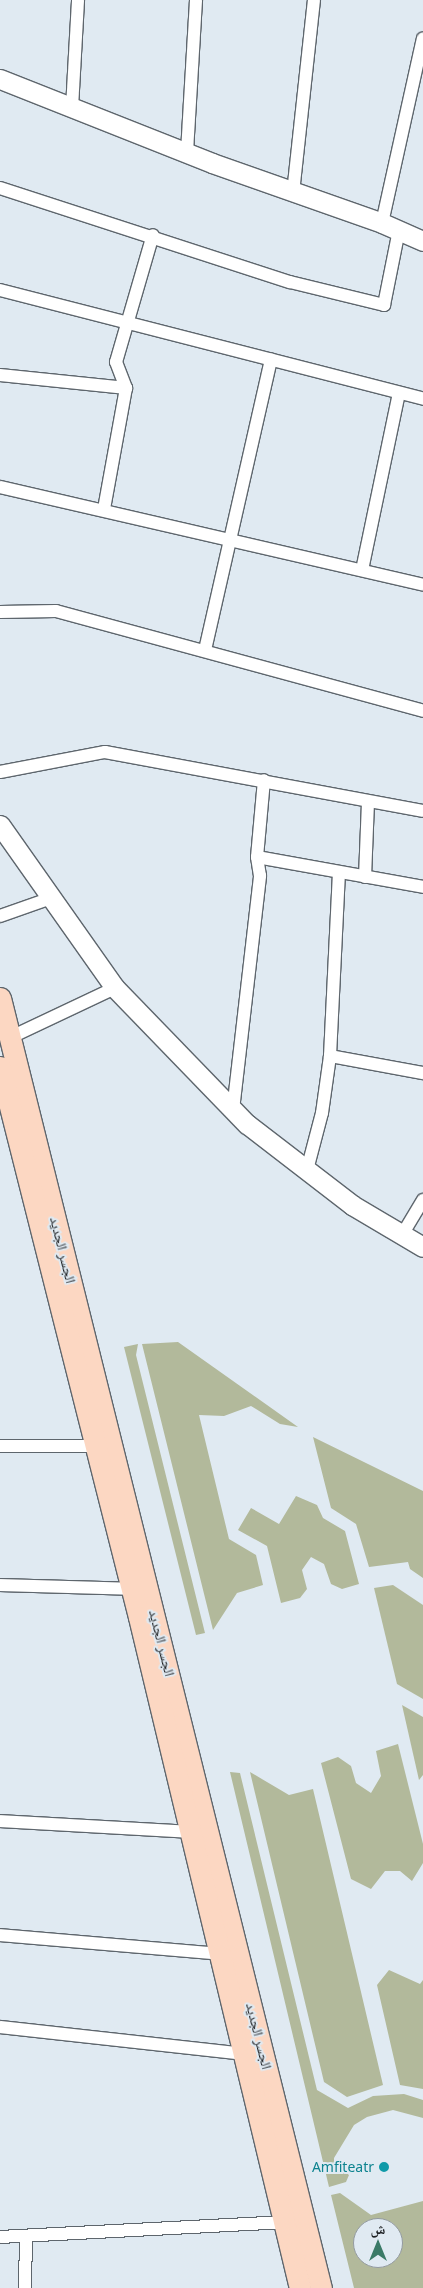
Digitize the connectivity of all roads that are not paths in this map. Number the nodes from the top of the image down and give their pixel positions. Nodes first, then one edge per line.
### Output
1 (78, 0) edge
2 (196, 0) edge
3 (314, 0) edge
4 (423, 38) edge
5 (0, 79) edge
6 (72, 108) junction
7 (187, 152) junction
8 (0, 188) edge
9 (293, 193) junction
10 (390, 226) junction
11 (153, 235) junction
12 (423, 241) edge
13 (0, 290) edge
14 (127, 324) junction
15 (271, 359) junction
16 (0, 375) edge
17 (126, 388) junction
18 (398, 393) junction
19 (423, 399) edge
20 (0, 487) edge
21 (104, 509) junction
22 (231, 538) junction
23 (362, 570) junction
24 (423, 585) edge
25 (0, 612) edge
26 (205, 650) junction
27 (423, 711) edge
28 (0, 772) edge
29 (264, 780) junction
30 (368, 802) junction
31 (423, 811) edge
32 (0, 825) edge
33 (257, 857) junction
34 (339, 872) junction
35 (365, 877) junction
36 (423, 887) edge
37 (50, 898) junction
38 (0, 916) edge
39 (115, 988) junction
40 (0, 998) edge
41 (9, 1038) junction
42 (330, 1056) junction
43 (0, 1068) edge
44 (423, 1073) edge
45 (233, 1110) junction
46 (307, 1170) junction
47 (423, 1200) edge
48 (402, 1235) junction
49 (423, 1247) edge
50 (0, 1446) edge
51 (96, 1446) junction
52 (0, 1585) edge
53 (132, 1589) junction
54 (0, 1821) edge
55 (191, 1832) junction
56 (0, 1935) edge
57 (220, 1954) junction
58 (0, 2027) edge
59 (244, 2054) junction
60 (285, 2222) junction
61 (0, 2237) edge
62 (26, 2237) junction
63 (25, 2288) edge
64 (300, 2288) edge
65 (321, 2288) edge

1 - 6 street
2 - 7 street
3 - 9 street
4 - 10 street
5 - 6 main road
6 - 7 main road
7 - 9 main road
8 - 11 street
9 - 10 main road
10 - 11 street
10 - 12 main road
11 - 14 street
13 - 14 street
14 - 15 street
14 - 17 street
15 - 18 street
15 - 22 street
16 - 17 street
17 - 21 street
18 - 19 street
18 - 23 street
20 - 21 street
21 - 22 street
22 - 23 street
22 - 26 street
23 - 24 street
25 - 26 street
26 - 27 street
28 - 29 street
29 - 30 street
29 - 33 street
30 - 31 street
30 - 35 street
32 - 37 main road
33 - 34 street
33 - 45 street
34 - 35 street
34 - 42 street
35 - 36 street
37 - 38 street
37 - 39 main road
39 - 41 street
39 - 45 main road
40 - 41 main road, الجسر الجديد
41 - 65 main road, الجسر الجديد
42 - 44 street
42 - 46 street
43 - 51 main road, الجسر الجديد
45 - 46 main road
46 - 48 main road
47 - 48 street
48 - 49 main road
50 - 51 street
51 - 53 main road, الجسر الجديد
52 - 53 street
53 - 55 main road, الجسر الجديد
54 - 55 street
55 - 57 main road, الجسر الجديد
56 - 57 street
57 - 59 main road, الجسر الجديد
58 - 59 street
59 - 60 main road, الجسر الجديد
60 - 62 street
60 - 64 main road, الجسر الجديد
61 - 62 street
62 - 63 street

